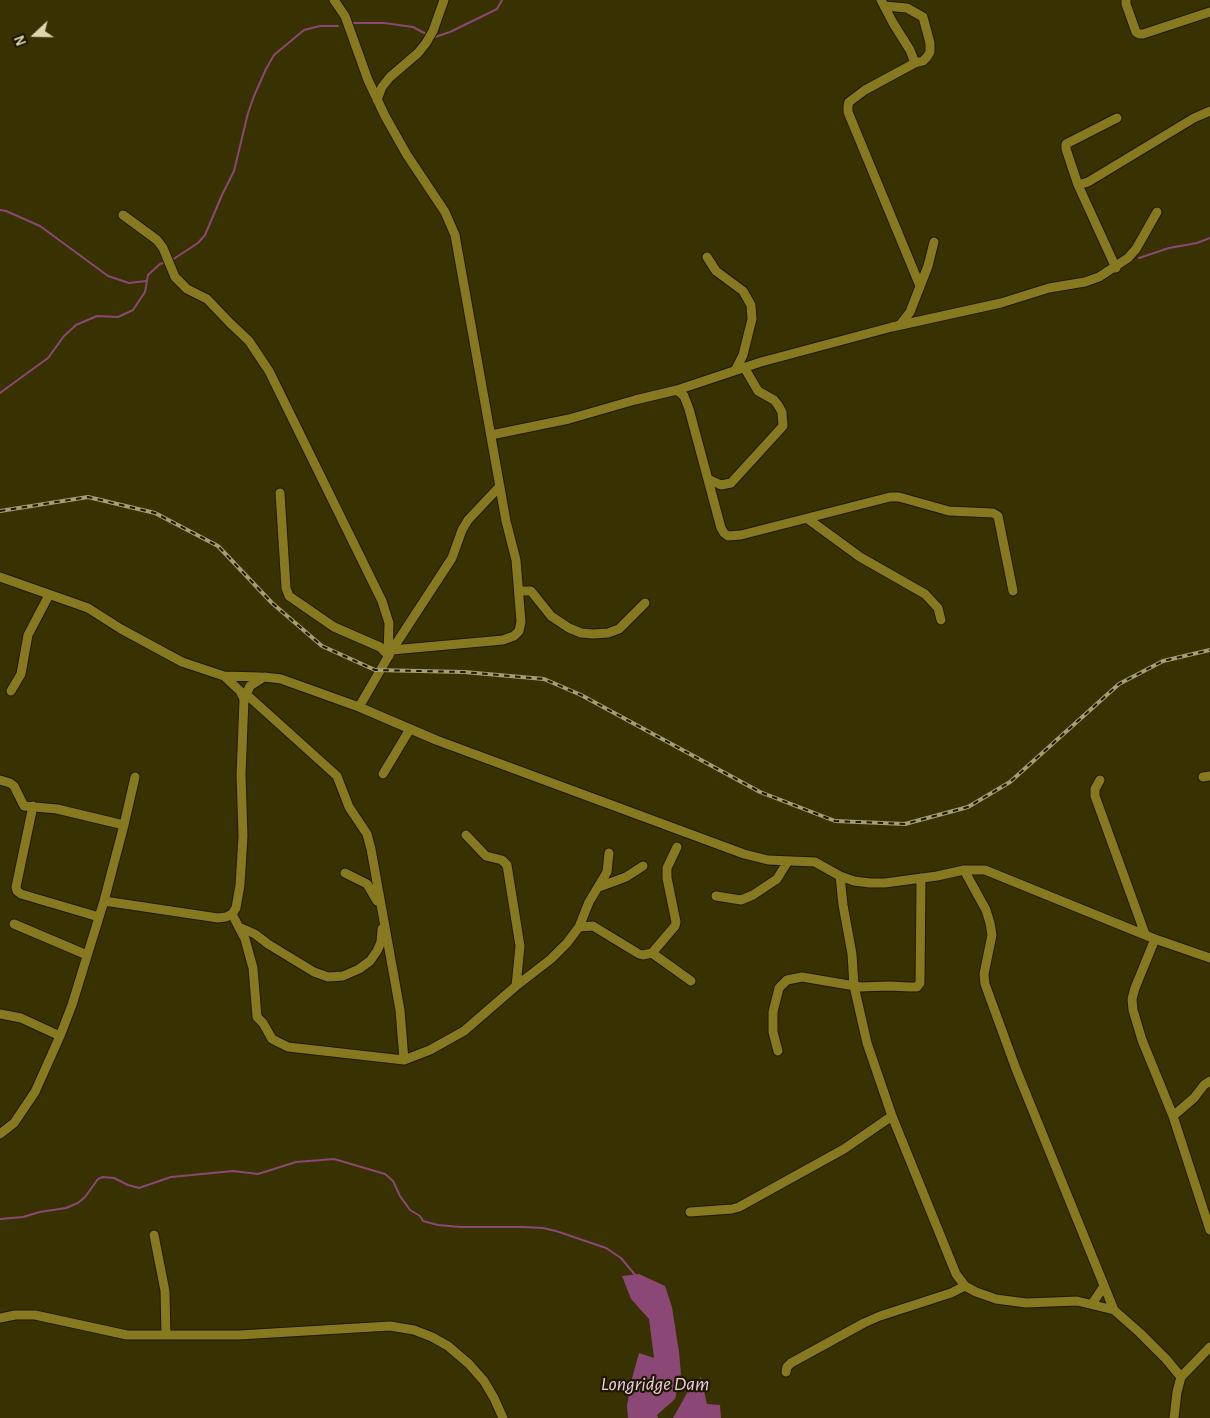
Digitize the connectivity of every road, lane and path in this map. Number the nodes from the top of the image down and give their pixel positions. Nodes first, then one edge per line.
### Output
1 (334, 0) edge
2 (444, 0) edge
3 (1126, 0) edge
4 (882, 3) edge
5 (1210, 12) edge
6 (915, 63) junction
7 (377, 100) junction
8 (1210, 111) edge
9 (1117, 118) dead end
10 (1078, 185) junction
11 (1157, 212) dead end
12 (123, 215) dead end
13 (934, 242) dead end
14 (707, 257) dead end
15 (1116, 268) junction
16 (920, 286) junction
17 (900, 325) junction
18 (741, 368) junction
19 (677, 390) junction
20 (491, 435) junction
21 (708, 479) junction
22 (500, 486) junction
23 (280, 493) dead end
24 (808, 519) junction
25 (0, 577) edge
26 (1012, 591) dead end
27 (519, 592) junction
28 (49, 595) junction
29 (645, 603) dead end
30 (941, 620) dead end
31 (390, 654) junction
32 (224, 676) junction
33 (264, 677) junction
34 (11, 691) dead end
35 (245, 696) junction
36 (359, 707) junction
37 (410, 729) junction
38 (383, 774) dead end
39 (135, 776) dead end
40 (0, 780) edge
41 (1100, 780) dead end
42 (33, 806) junction
43 (124, 825) junction
44 (466, 835) dead end
45 (677, 847) dead end
46 (609, 853) dead end
47 (788, 861) junction
48 (643, 866) dead end
49 (964, 870) junction
50 (345, 874) dead end
51 (840, 876) junction
52 (921, 878) junction
53 (598, 887) junction
54 (716, 896) dead end
55 (104, 901) junction
56 (232, 914) junction
57 (99, 917) junction
58 (14, 924) dead end
59 (239, 927) junction
60 (579, 927) junction
61 (1145, 934) junction
62 (1156, 939) junction
63 (652, 953) junction
64 (87, 955) junction
65 (1210, 958) edge
66 (691, 981) dead end
67 (516, 986) junction
68 (854, 986) junction
69 (0, 1014) edge
70 (60, 1036) junction
71 (778, 1051) dead end
72 (404, 1060) junction
73 (1210, 1081) edge
74 (892, 1116) junction
75 (1173, 1116) junction
76 (0, 1134) edge
77 (690, 1212) dead end
78 (1210, 1230) edge
79 (154, 1235) dead end
80 (965, 1286) junction
81 (1104, 1286) junction
82 (1092, 1304) junction
83 (1114, 1310) junction
84 (0, 1318) edge
85 (166, 1335) junction
86 (1210, 1347) edge
87 (786, 1372) dead end
88 (1181, 1377) junction
89 (503, 1418) edge
90 (1174, 1418) edge

1 - 7 street
2 - 7 street
3 - 5 street
4 - 6 street
4 - 6 street
6 - 16 street
7 - 20 street
8 - 10 street
9 - 10 street
10 - 15 street
11 - 15 street
12 - 31 street
13 - 16 street
14 - 18 street
15 - 17 street
16 - 17 street
17 - 18 street
18 - 19 street
18 - 21 street
19 - 20 street
19 - 21 street
20 - 22 street
21 - 24 street
22 - 27 street
22 - 31 street
23 - 31 street
24 - 26 street
24 - 30 street
25 - 28 street
27 - 29 street
27 - 31 street
28 - 32 street
28 - 34 street
31 - 36 street
32 - 33 street
32 - 35 street
33 - 35 street
33 - 36 street
35 - 56 street
35 - 72 street
36 - 37 street
37 - 38 street
37 - 47 street
39 - 43 street
40 - 42 street
41 - 61 street
42 - 43 street
42 - 57 street
43 - 55 street
44 - 67 street
45 - 63 street
46 - 53 street
47 - 51 street
47 - 54 street
48 - 53 street
49 - 52 street
49 - 61 street
49 - 81 street
50 - 59 street
51 - 52 street
51 - 68 street
52 - 68 street
53 - 60 street
55 - 56 street
55 - 57 street
56 - 59 street
57 - 64 street
58 - 64 street
59 - 72 street
60 - 63 street
60 - 67 street
61 - 62 street
62 - 65 street
62 - 75 street
63 - 66 street
64 - 70 street
67 - 72 street
68 - 71 street
68 - 74 street
69 - 70 street
70 - 76 street
73 - 75 street
74 - 77 street
74 - 80 street
75 - 78 street
79 - 85 street
80 - 82 street
80 - 87 street
81 - 82 street
81 - 83 street
82 - 83 street
83 - 88 street
84 - 85 street
85 - 89 street
86 - 88 street
88 - 90 street

